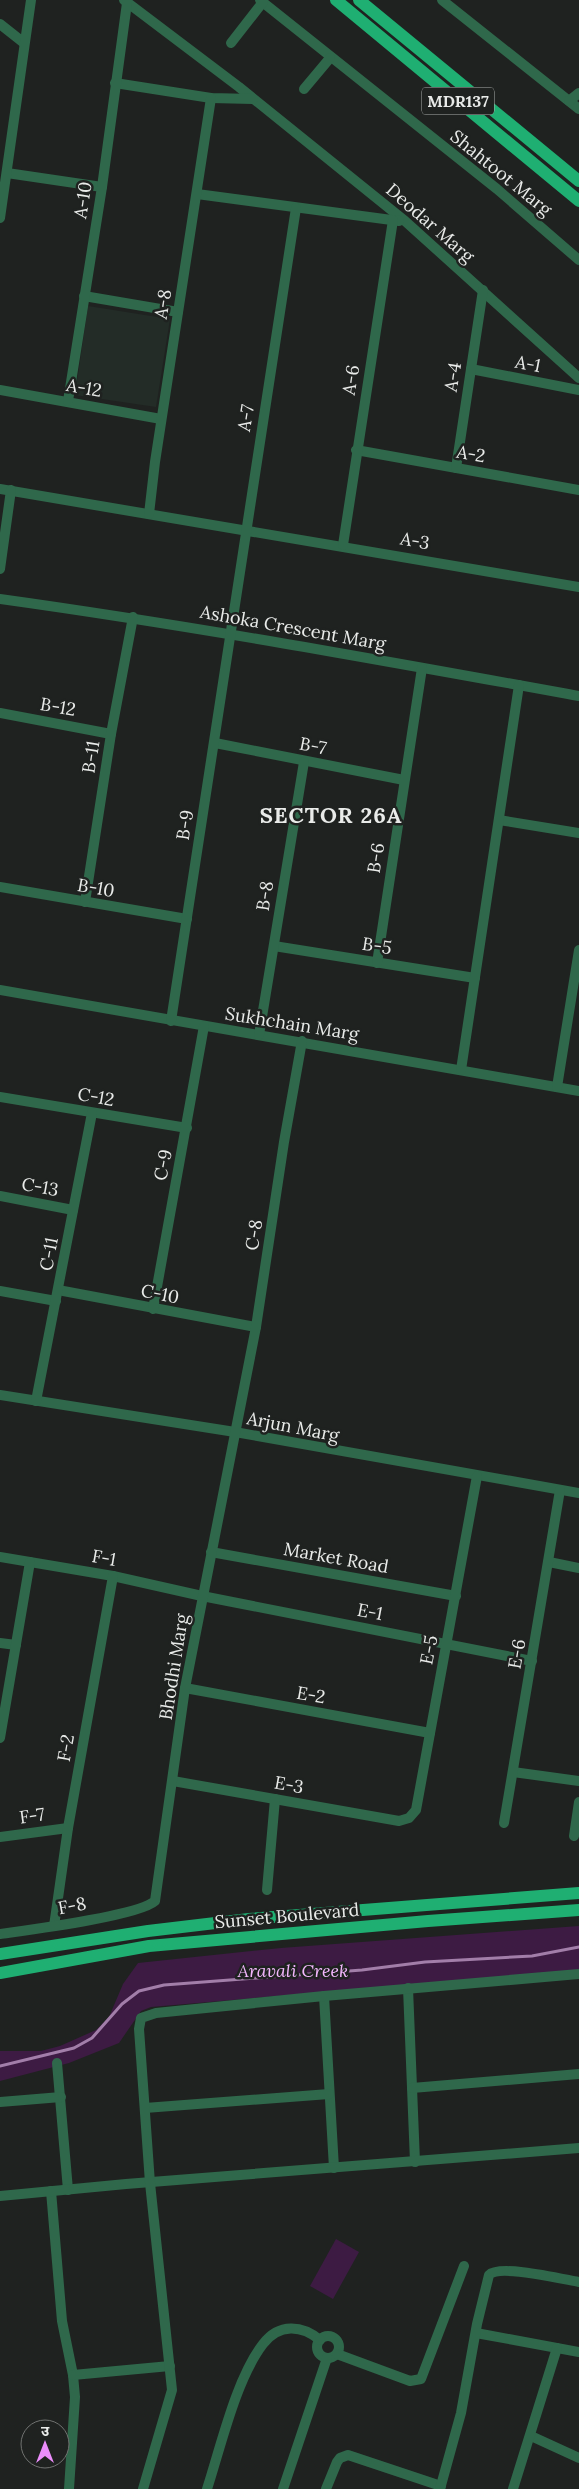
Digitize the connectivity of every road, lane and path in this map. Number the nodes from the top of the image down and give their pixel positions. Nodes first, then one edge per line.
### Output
1 (31, 0) edge
2 (336, 0) edge
3 (359, 0) edge
4 (442, 0) edge
5 (262, 1) edge
6 (126, 2) edge
7 (0, 24) edge
8 (24, 43) junction
9 (231, 43) dead end
10 (330, 58) junction
11 (115, 83) junction
12 (304, 89) dead end
13 (579, 93) edge
14 (211, 98) junction
15 (254, 99) junction
16 (569, 101) junction
17 (579, 109) edge
18 (7, 173) junction
19 (579, 181) edge
20 (102, 187) junction
21 (197, 194) junction
22 (579, 201) edge
23 (296, 208) junction
24 (0, 218) edge
25 (393, 220) junction
26 (405, 221) junction
27 (579, 260) edge
28 (483, 290) junction
29 (84, 296) junction
30 (178, 312) junction
31 (471, 369) junction
32 (579, 378) edge
33 (0, 390) edge
34 (579, 390) edge
35 (68, 401) junction
36 (161, 419) junction
37 (356, 450) junction
38 (456, 468) junction
39 (0, 489) edge
40 (11, 490) junction
41 (579, 490) edge
42 (149, 514) junction
43 (245, 528) junction
44 (344, 545) junction
45 (0, 569) edge
46 (579, 587) edge
47 (0, 599) edge
48 (133, 617) junction
49 (232, 634) junction
50 (422, 668) junction
51 (519, 685) junction
52 (579, 696) edge
53 (0, 713) edge
54 (111, 734) junction
55 (215, 743) junction
56 (304, 762) junction
57 (404, 780) junction
58 (499, 820) junction
59 (579, 833) edge
60 (0, 887) edge
61 (85, 902) junction
62 (187, 919) junction
63 (274, 946) junction
64 (579, 950) edge
65 (377, 963) junction
66 (474, 978) junction
67 (0, 990) edge
68 (576, 992) edge
69 (171, 1021) junction
70 (204, 1026) junction
71 (259, 1035) junction
72 (302, 1041) junction
73 (461, 1070) junction
74 (557, 1087) junction
75 (579, 1091) edge
76 (0, 1097) edge
77 (92, 1113) junction
78 (187, 1128) junction
79 (0, 1196) edge
80 (74, 1210) junction
81 (58, 1290) junction
82 (0, 1291) edge
83 (56, 1301) junction
84 (153, 1309) junction
85 (256, 1327) junction
86 (0, 1395) edge
87 (36, 1401) junction
88 (235, 1432) junction
89 (477, 1476) junction
90 (560, 1490) junction
91 (579, 1493) edge
92 (211, 1552) junction
93 (0, 1557) edge
94 (30, 1562) junction
95 (549, 1562) junction
96 (579, 1568) edge
97 (113, 1576) junction
98 (202, 1596) junction
99 (456, 1596) junction
100 (0, 1642) edge
101 (447, 1644) junction
102 (16, 1645) junction
103 (532, 1661) junction
104 (185, 1688) junction
105 (0, 1733) edge
106 (430, 1733) junction
107 (513, 1772) junction
108 (173, 1781) junction
109 (579, 1781) edge
110 (275, 1799) junction
111 (579, 1802) edge
112 (399, 1821) joint
113 (504, 1823) dead end
114 (68, 1828) junction
115 (574, 1836) dead end
116 (0, 1837) edge
117 (268, 1890) dead end
118 (579, 1893) edge
119 (426, 1904) junction
120 (149, 1906) joint
121 (579, 1910) edge
122 (428, 1921) junction
123 (54, 1926) junction
124 (0, 1934) edge
125 (42, 1947) junction
126 (0, 1954) edge
127 (44, 1966) junction
128 (0, 1973) edge
129 (579, 1974) edge
130 (408, 1988) junction
131 (324, 1996) junction
132 (57, 2063) dead end
133 (579, 2074) edge
134 (412, 2088) junction
135 (329, 2094) junction
136 (61, 2097) junction
137 (0, 2102) edge
138 (145, 2108) junction
139 (579, 2148) edge
140 (415, 2162) junction
141 (334, 2168) junction
142 (150, 2184) junction
143 (68, 2190) junction
144 (51, 2191) junction
145 (0, 2196) edge
146 (464, 2266) dead end
147 (579, 2282) edge
148 (476, 2333) junction
149 (320, 2340) junction
150 (557, 2348) junction
151 (579, 2352) edge
152 (337, 2354) junction
153 (327, 2358) junction
154 (170, 2366) junction
155 (74, 2375) junction
156 (531, 2436) junction
157 (579, 2458) edge
158 (440, 2488) edge
159 (69, 2489) edge
160 (143, 2489) edge
161 (207, 2489) edge
162 (283, 2489) edge
163 (326, 2489) edge
164 (513, 2489) edge

1 - 8 street
2 - 22 main road, MDR137
3 - 19 main road, MDR137
4 - 16 street
5 - 9 street
5 - 10 street, Shahtoot Marg
6 - 11 street, A-10
6 - 15 street, Deodar Marg
7 - 8 street
8 - 18 street
10 - 12 street
10 - 27 street, Shahtoot Marg
11 - 14 street
11 - 20 street, A-10
13 - 16 street
14 - 15 street
14 - 21 street, A-8
15 - 26 street, Deodar Marg
16 - 17 street
18 - 20 street
18 - 24 street
20 - 29 street, A-10
21 - 23 street
21 - 30 street, A-8
23 - 25 street
23 - 43 street, A-7
25 - 26 street
25 - 37 street, A-6
26 - 28 street, Deodar Marg
28 - 31 street, A-4
28 - 32 street, Deodar Marg
29 - 30 street
29 - 35 street, A-10
30 - 36 street, A-8
31 - 34 street, A-1
31 - 38 street, A-4
33 - 35 street, A-12
35 - 36 street, A-12
36 - 42 street, A-8
37 - 38 street, A-2
37 - 44 street, A-6
38 - 41 street, A-2
39 - 40 street, A-3
40 - 42 street, A-3
40 - 45 street
42 - 43 street, A-3
43 - 44 street, A-3
43 - 49 street, A-7
44 - 46 street, A-3
47 - 48 street, Ashoka Crescent Marg
48 - 49 street, Ashoka Crescent Marg
48 - 54 street, B-11
49 - 50 street, Ashoka Crescent Marg
49 - 55 street, B-9
50 - 51 street, Ashoka Crescent Marg
50 - 57 street, B-6
51 - 52 street, Ashoka Crescent Marg
51 - 58 street
53 - 54 street, B-12
54 - 61 street, B-11
55 - 56 street, B-7
55 - 62 street, B-9
56 - 57 street, B-7
56 - 63 street, B-8
57 - 65 street, B-6
58 - 59 street
58 - 66 street
60 - 61 street, B-10
61 - 62 street, B-10
62 - 69 street, B-9
63 - 65 street, B-5
63 - 71 street, B-8
64 - 68 street
65 - 66 street, B-5
66 - 73 street
67 - 69 street, Sukhchain Marg
68 - 74 street
69 - 70 street, Sukhchain Marg
70 - 71 street, Sukhchain Marg
70 - 78 street, C-9
71 - 72 street, Sukhchain Marg
72 - 73 street, Sukhchain Marg
72 - 85 street, C-8
73 - 74 street, Sukhchain Marg
74 - 75 street, Sukhchain Marg
76 - 77 street, C-12
77 - 78 street, C-12
77 - 80 street, C-11
78 - 84 street, C-9
79 - 80 street, C-13
80 - 81 street, C-11
81 - 83 street, C-11
81 - 84 street, C-10
82 - 83 street
83 - 87 street, C-11
84 - 85 street, C-10
85 - 88 street, C-8
86 - 87 street, Arjun Marg
87 - 88 street, Arjun Marg
88 - 89 street, Arjun Marg
88 - 92 street, Bhodhi Marg
89 - 90 street, Arjun Marg
89 - 99 street, E-5
90 - 91 street, Arjun Marg
90 - 95 street, E-6
92 - 98 street, Bhodhi Marg
92 - 99 street, Market Road
93 - 94 street, F-1
94 - 97 street, F-1
94 - 102 street
95 - 96 street
95 - 103 street, E-6
97 - 98 street, F-1
97 - 114 street, F-2
98 - 101 street, E-1
98 - 104 street, Bhodhi Marg
99 - 101 street, E-5
100 - 102 street
101 - 103 street, E-1
101 - 106 street, E-5
102 - 105 street
103 - 107 street, E-6
104 - 106 street, E-2
104 - 108 street, Bhodhi Marg
106 - 112 street, E-5
107 - 109 street
107 - 113 street, E-6
108 - 110 street, E-3
108 - 120 street, Bhodhi Marg
110 - 112 street, E-3
110 - 117 street
111 - 115 street
114 - 116 street, F-7
114 - 123 street, F-2
118 - 119 main road, Sunset Boulevard
119 - 122 main road
119 - 125 main road, Sunset Boulevard
120 - 123 street, F-8
121 - 122 main road, Sunset Boulevard
122 - 127 main road, Sunset Boulevard
123 - 124 street, F-8
125 - 126 main road, Sunset Boulevard
125 - 127 main road
127 - 128 main road, Sunset Boulevard
129 - 130 street
130 - 131 street
130 - 134 street
131 - 135 street
131 - 138 street
132 - 136 street
133 - 134 street
134 - 140 street
135 - 138 street
135 - 141 street
136 - 137 street
136 - 143 street
138 - 142 street
139 - 140 street
140 - 141 street
141 - 142 street
142 - 143 street
142 - 154 street
143 - 144 street
144 - 145 street
144 - 155 street
146 - 152 street
147 - 148 street
148 - 150 street
148 - 158 street
149 - 152 street
149 - 153 street
149 - 161 street
150 - 151 street
150 - 156 street
152 - 153 street
153 - 162 street
154 - 155 street
154 - 160 street
155 - 159 street
156 - 157 street
156 - 164 street
158 - 163 street

